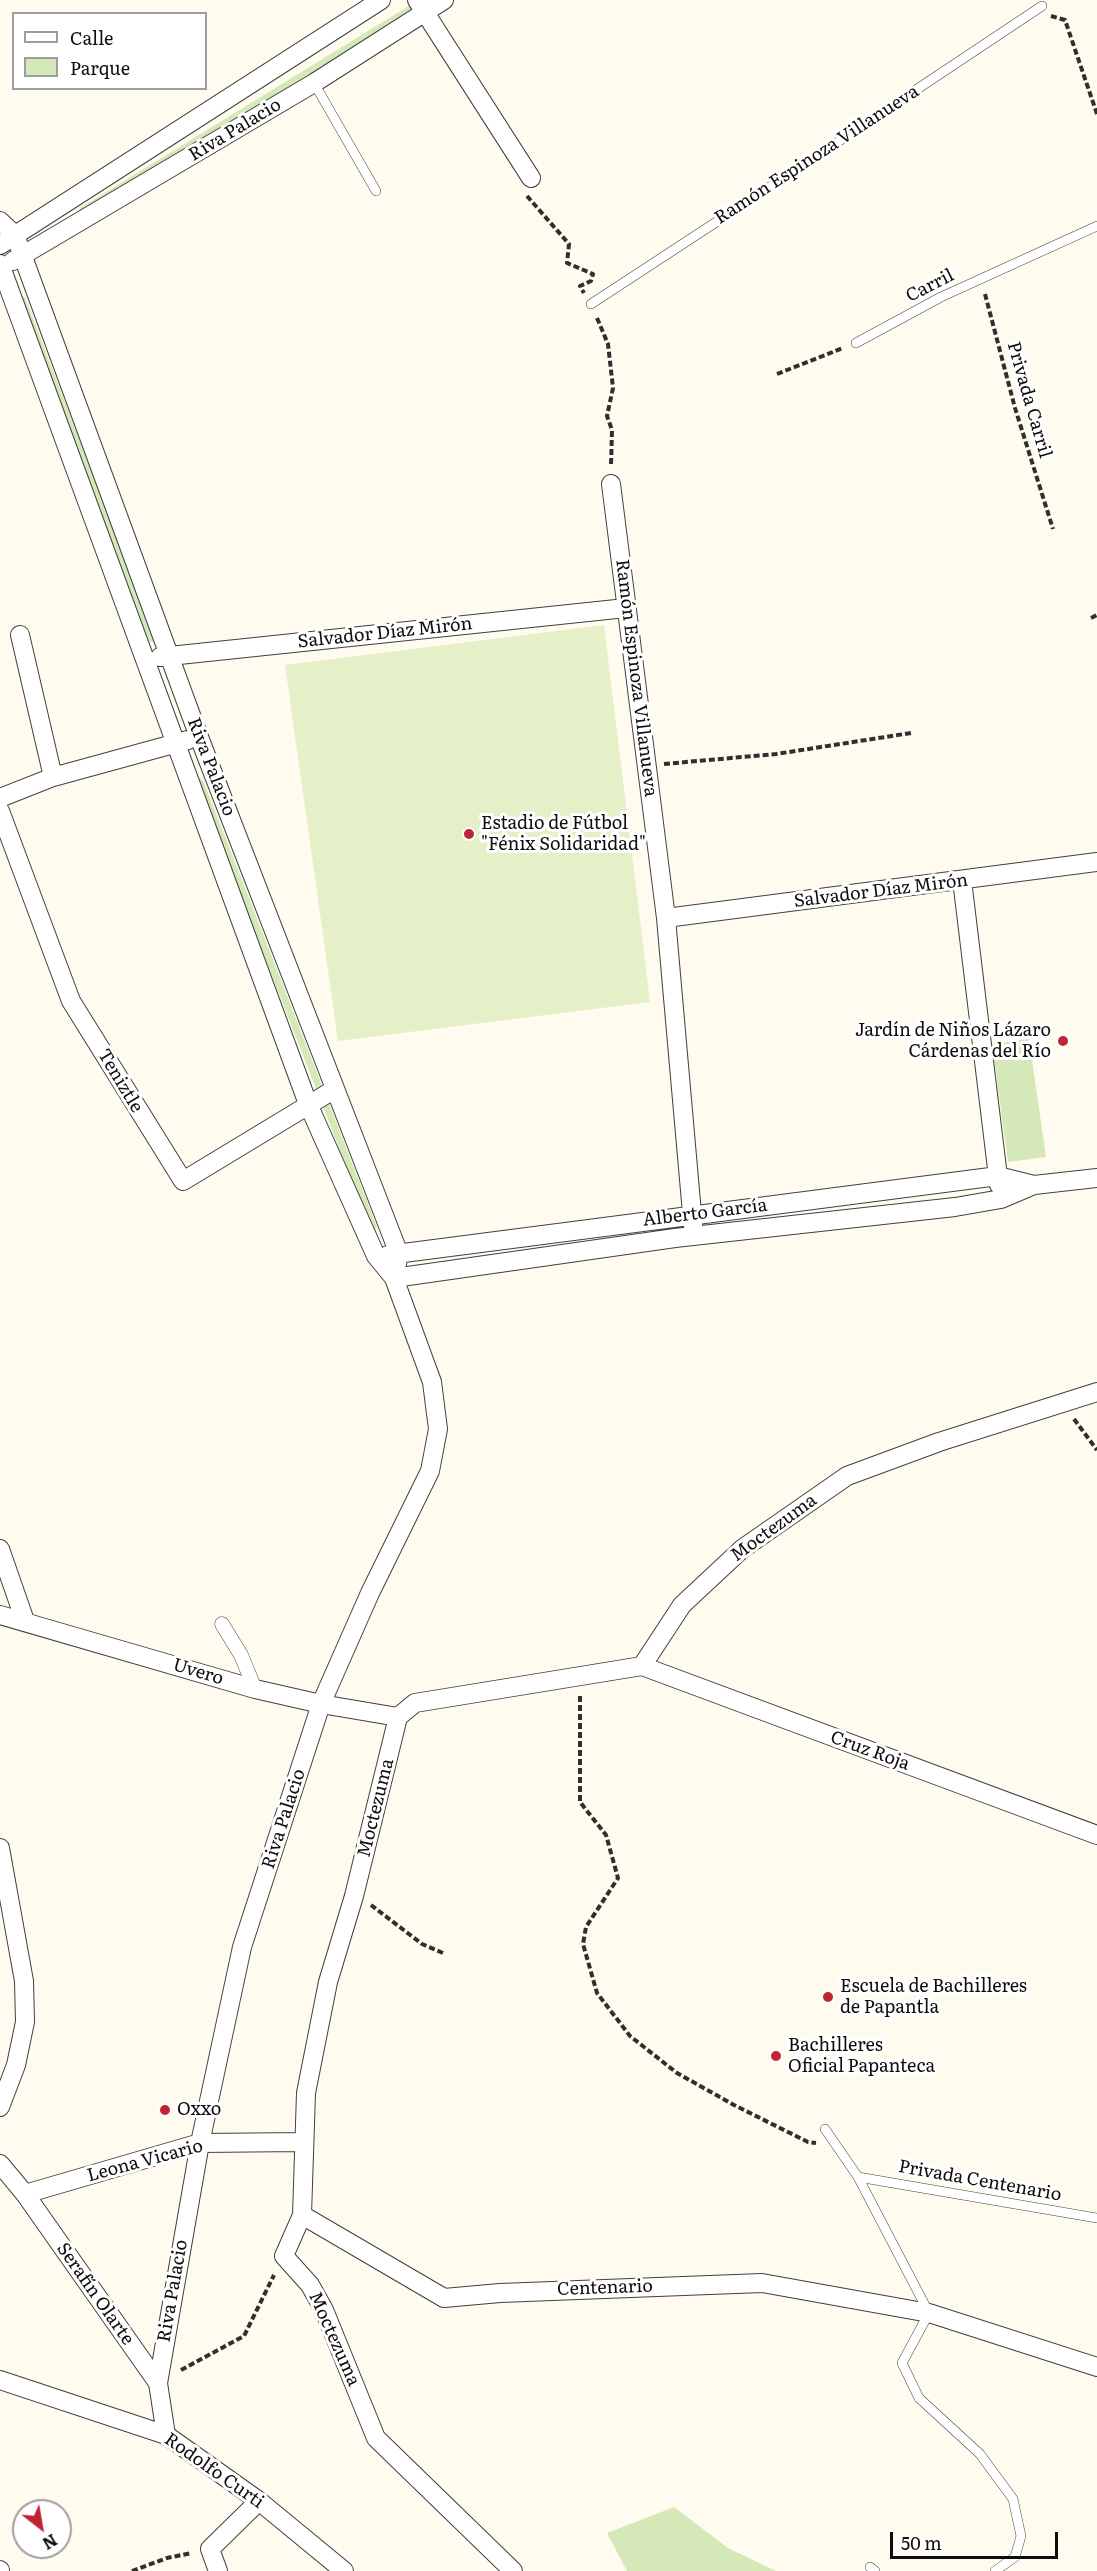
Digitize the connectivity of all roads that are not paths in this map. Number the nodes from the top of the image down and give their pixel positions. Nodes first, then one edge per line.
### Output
1 (381, 0) edge
2 (444, 0) edge
3 (421, 6) edge
4 (1042, 6) road end
5 (262, 76) junction
6 (314, 83) junction
7 (279, 104) junction
8 (531, 178) road end
9 (376, 191) dead end
10 (0, 221) edge
11 (1097, 226) edge
12 (8, 240) edge
13 (23, 255) junction
14 (1, 266) edge
15 (591, 304) road end
16 (856, 343) road end
17 (611, 484) road end
18 (626, 608) junction
19 (20, 634) dead end
20 (170, 656) junction
21 (144, 659) junction
22 (199, 737) junction
23 (177, 744) junction
24 (53, 777) junction
25 (0, 798) edge
26 (0, 811) edge
27 (1097, 862) edge
28 (962, 880) junction
29 (666, 918) junction
30 (335, 1089) junction
31 (308, 1104) junction
32 (998, 1176) junction
33 (1097, 1178) edge
34 (1034, 1185) junction
35 (1000, 1199) junction
36 (691, 1214) junction
37 (694, 1236) junction
38 (399, 1254) junction
39 (376, 1256) junction
40 (394, 1278) junction
41 (1097, 1392) edge
42 (0, 1549) edge
43 (0, 1616) edge
44 (25, 1621) junction
45 (222, 1624) dead end
46 (642, 1666) junction
47 (255, 1689) junction
48 (321, 1704) junction
49 (398, 1717) junction
50 (1097, 1835) edge
51 (0, 1848) edge
52 (0, 2107) edge
53 (825, 2129) dead end
54 (303, 2142) junction
55 (200, 2143) junction
56 (0, 2164) edge
57 (858, 2176) junction
58 (25, 2194) junction
59 (302, 2215) junction
60 (1097, 2218) edge
61 (929, 2313) junction
62 (1097, 2367) edge
63 (158, 2383) junction
64 (1, 2386) edge
65 (166, 2435) junction
66 (259, 2501) junction
67 (218, 2571) edge
68 (344, 2571) edge
69 (513, 2571) edge
70 (995, 2571) edge

1 - 5 street, Riva Palacio
2 - 3 street, Riva Palacio
3 - 6 street, Riva Palacio
3 - 8 street
4 - 15 lane, Ramón Espinoza Villanueva
5 - 7 street
5 - 12 street, Riva Palacio
6 - 7 street, Riva Palacio
6 - 9 lane
7 - 13 street, Riva Palacio
10 - 12 street, Riva Palacio
11 - 16 lane, Carril
12 - 13 street, Riva Palacio
13 - 14 street, Riva Palacio
13 - 20 street, Riva Palacio
14 - 21 street, Riva Palacio
17 - 18 street, Ramón Espinoza Villanueva
18 - 20 street, Salvador Díaz Mirón
18 - 29 street, Ramón Espinoza Villanueva
19 - 24 street
20 - 21 street, Salvador Díaz Mirón
20 - 22 street, Riva Palacio
21 - 23 street, Riva Palacio
22 - 23 street
22 - 30 street, Riva Palacio
23 - 24 street
23 - 31 street, Riva Palacio
24 - 25 street
26 - 31 street, Teniztle
27 - 28 street, Salvador Díaz Mirón
28 - 29 street, Salvador Díaz Mirón
28 - 32 street
29 - 36 street, Ramón Espinoza Villanueva
30 - 31 street, Teniztle
30 - 38 street, Riva Palacio
31 - 39 street, Riva Palacio
32 - 34 street, Alberto García
32 - 35 street
32 - 36 street, Alberto García
33 - 34 street, Alberto García
34 - 35 street, Alberto García
35 - 37 street, Alberto García
36 - 37 street, Ramón Espinoza Villanueva
36 - 38 street, Alberto García
37 - 40 street, Alberto García
38 - 39 street, Alberto García
38 - 40 street
39 - 40 street, Riva Palacio
40 - 48 street, Riva Palacio
41 - 46 street, Moctezuma
42 - 44 street
43 - 44 street, Uvero
44 - 47 street, Uvero
45 - 47 street
46 - 49 street
46 - 50 street, Cruz Roja
47 - 48 street, Uvero
48 - 49 street, Uvero
48 - 55 street, Riva Palacio
49 - 54 street, Moctezuma
51 - 52 street
53 - 57 lane
54 - 55 street, Leona Vicario
54 - 59 street, Moctezuma
55 - 58 street, Leona Vicario
55 - 63 street, Riva Palacio
56 - 58 street, Serafín Olarte
57 - 60 lane, Privada Centenario
57 - 61 lane
58 - 63 street, Serafín Olarte
59 - 61 street, Centenario
59 - 69 street, Moctezuma
61 - 62 street, Centenario
61 - 70 lane
63 - 65 street, Serafín Olarte
64 - 65 street, Rodolfo Curti
65 - 66 street, Rodolfo Curti
66 - 67 street
66 - 68 street, Rodolfo Curti

